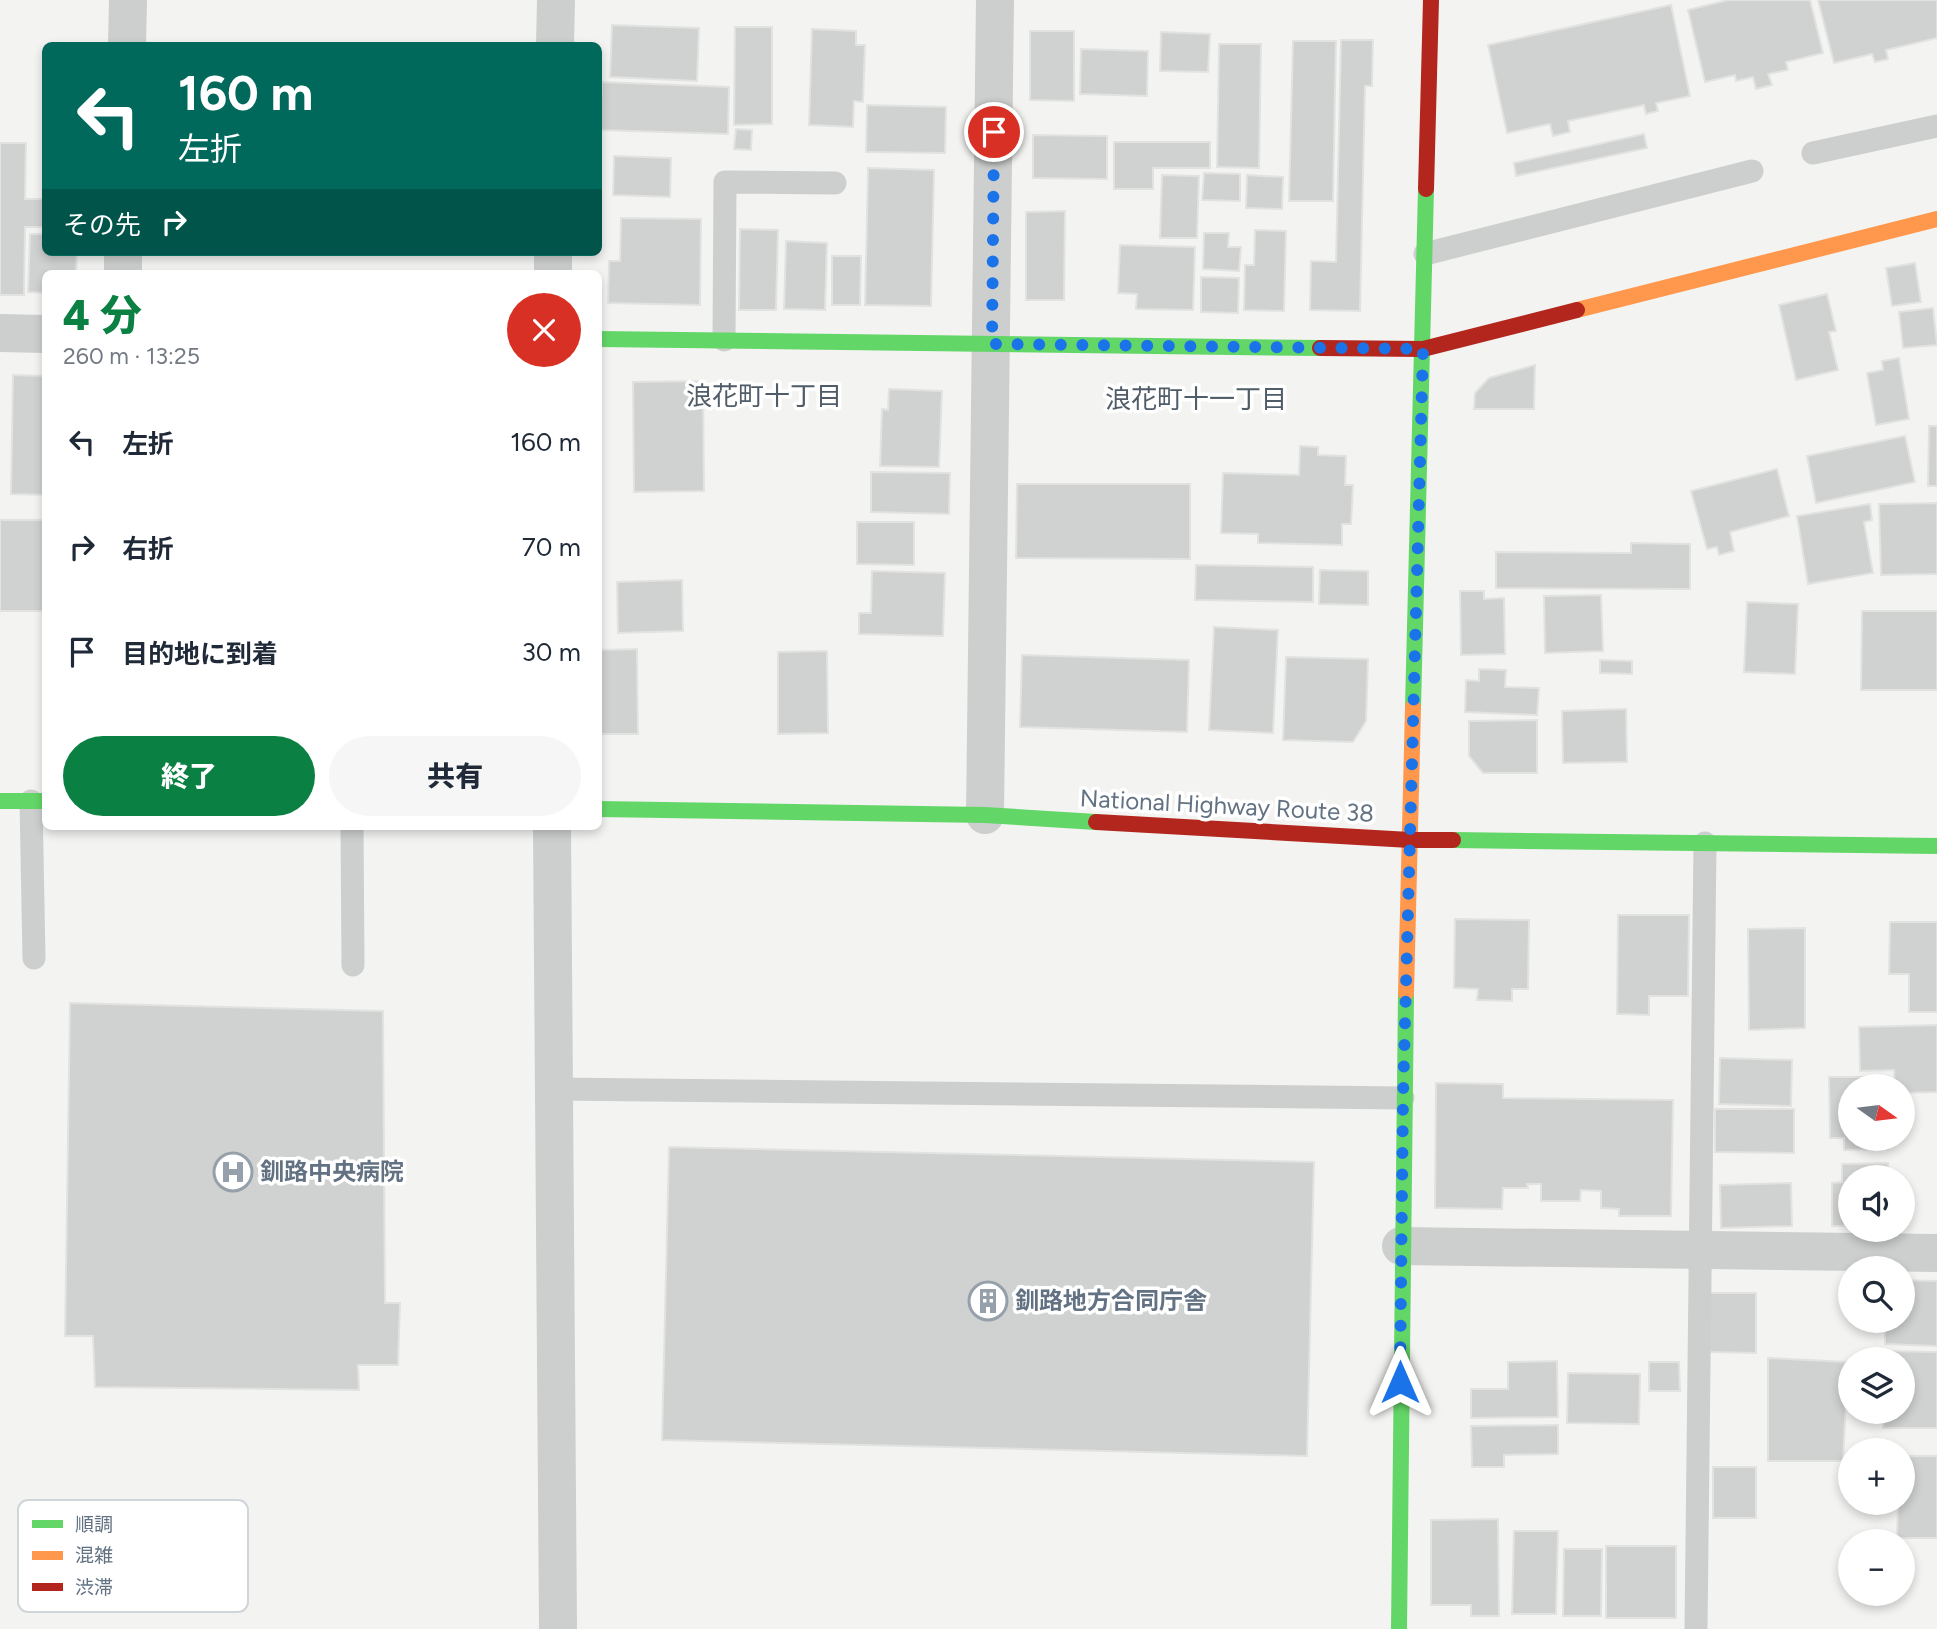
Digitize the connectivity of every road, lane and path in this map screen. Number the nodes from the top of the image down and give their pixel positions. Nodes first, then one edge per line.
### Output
1 (128, 0) edge
2 (556, 0) edge
3 (995, 0) edge
4 (1431, 0) edge
5 (127, 42) edge
6 (555, 42) edge
7 (1937, 126) edge
8 (1813, 153) dead end
9 (1752, 171) dead end
10 (835, 183) dead end
11 (1937, 219) edge
12 (1425, 254) junction
13 (0, 333) edge
14 (42, 334) edge
15 (602, 339) edge
16 (724, 340) junction
17 (992, 344) junction
18 (1423, 349) junction
19 (0, 801) edge
20 (38, 801) edge
21 (602, 809) edge
22 (985, 815) junction
23 (352, 830) edge
24 (552, 830) edge
25 (1410, 840) junction
26 (1705, 843) junction
27 (1937, 846) edge
28 (34, 958) dead end
29 (354, 965) dead end
30 (554, 1088) junction
31 (1403, 1098) junction
32 (1401, 1245) junction
33 (1702, 1250) junction
34 (1937, 1253) edge
35 (558, 1629) edge
36 (1399, 1629) edge
37 (1696, 1629) edge

1 - 5 street
2 - 6 street
3 - 17 street
4 - 12 main road
7 - 8 lane
9 - 12 lane
10 - 16 lane
11 - 18 main road
12 - 18 main road
13 - 14 street
15 - 16 main road
16 - 17 main road
17 - 18 main road
17 - 22 street
18 - 25 main road
19 - 20 main road
20 - 28 lane
21 - 22 main road, National Highway Route 38
22 - 25 main road, National Highway Route 38
23 - 29 lane
24 - 30 street
25 - 26 main road, National Highway Route 38
25 - 31 main road
26 - 27 main road, National Highway Route 38
26 - 33 lane
30 - 31 lane
30 - 35 street
31 - 32 main road
32 - 33 street
32 - 36 main road
33 - 34 street
33 - 37 lane

